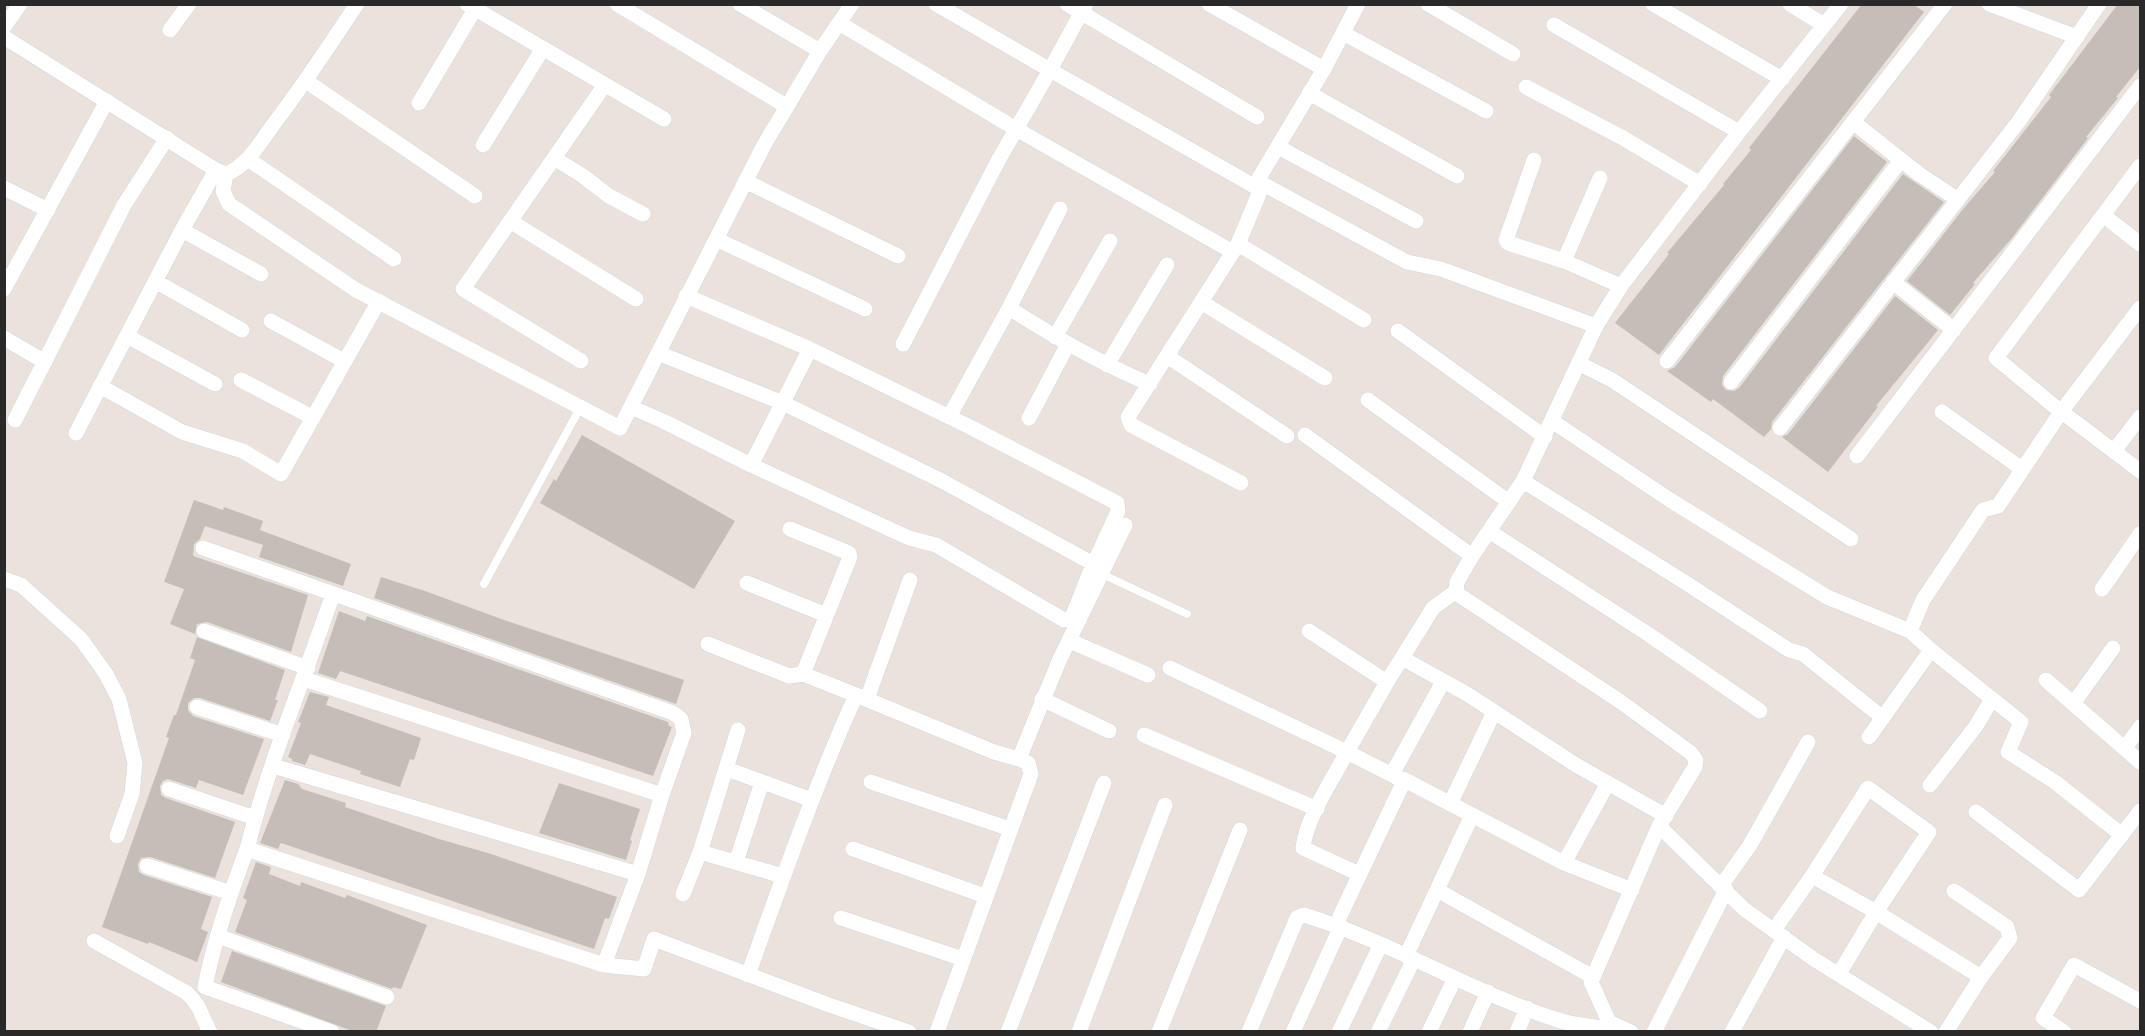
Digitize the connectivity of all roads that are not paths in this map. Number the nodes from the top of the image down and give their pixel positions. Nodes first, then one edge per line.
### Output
1 (20, 4) edge
2 (189, 4) edge
3 (357, 4) edge
4 (617, 4) edge
5 (740, 4) edge
6 (852, 4) edge
7 (936, 4) edge
8 (1067, 4) edge
9 (1209, 4) edge
10 (1358, 4) edge
11 (1428, 4) edge
12 (1653, 4) edge
13 (1790, 4) edge
14 (1841, 4) edge
15 (1945, 4) edge
16 (1989, 4) edge
17 (2099, 4) edge
18 (471, 7) edge
19 (1084, 9) edge
20 (839, 23) junction
21 (1824, 25) junction
22 (1554, 26) dead end
23 (4, 27) edge
24 (170, 30) dead end
25 (1343, 33) junction
26 (4, 37) edge
27 (2077, 37) junction
28 (542, 50) junction
29 (820, 51) junction
30 (1513, 54) dead end
31 (1324, 69) junction
32 (1050, 70) junction
33 (1782, 79) junction
34 (306, 81) junction
35 (604, 86) junction
36 (2140, 86) edge
37 (1526, 87) dead end
38 (1310, 93) junction
39 (107, 101) junction
40 (419, 103) dead end
41 (786, 106) junction
42 (1486, 111) dead end
43 (1257, 117) dead end
44 (664, 119) dead end
45 (1852, 122) junction
46 (1016, 129) junction
47 (1739, 132) junction
48 (167, 138) junction
49 (483, 145) dead end
50 (1278, 147) junction
51 (554, 158) junction
52 (248, 159) junction
53 (1534, 160) dead end
54 (1901, 160) junction
55 (2140, 166) edge
56 (221, 172) junction
57 (1457, 176) dead end
58 (1600, 178) dead end
59 (746, 181) junction
60 (1701, 184) junction
61 (1262, 187) junction
62 (4, 188) edge
63 (475, 196) dead end
64 (1957, 200) junction
65 (1060, 209) dead end
66 (48, 210) junction
67 (643, 214) dead end
68 (2103, 215) junction
69 (510, 221) junction
70 (1416, 221) dead end
71 (182, 230) junction
72 (716, 239) junction
73 (1110, 241) dead end
74 (2140, 244) edge
75 (1236, 248) junction
76 (898, 256) dead end
77 (394, 259) dead end
78 (1564, 261) junction
79 (10, 263) edge
80 (1167, 265) dead end
81 (261, 274) dead end
82 (155, 281) junction
83 (1893, 282) junction
84 (1621, 286) junction
85 (4, 289) edge
86 (686, 296) junction
87 (636, 299) dead end
88 (379, 301) junction
89 (1201, 302) junction
90 (1009, 308) junction
91 (2140, 308) edge
92 (865, 309) dead end
93 (1364, 320) dead end
94 (271, 321) dead end
95 (1596, 326) junction
96 (242, 330) dead end
97 (1953, 330) junction
98 (1398, 331) dead end
99 (126, 336) junction
100 (4, 338) edge
101 (1061, 340) junction
102 (903, 344) dead end
103 (810, 349) junction
104 (658, 353) junction
105 (1167, 356) junction
106 (581, 361) dead end
107 (1666, 361) dead end
108 (45, 362) junction
109 (344, 362) junction
110 (1578, 363) junction
111 (1107, 365) junction
112 (1325, 378) dead end
113 (241, 380) dead end
114 (1731, 382) dead end
115 (215, 384) dead end
116 (1150, 384) junction
117 (100, 386) junction
118 (1368, 400) dead end
119 (783, 404) junction
120 (631, 407) junction
121 (580, 408) junction
122 (1942, 412) dead end
123 (2061, 412) junction
124 (312, 417) junction
125 (950, 417) junction
126 (2140, 417) edge
127 (1029, 418) dead end
128 (15, 420) dead end
129 (1552, 421) junction
130 (1780, 428) dead end
131 (76, 433) dead end
132 (1305, 435) dead end
133 (1287, 436) dead end
134 (1545, 437) junction
135 (2114, 451) junction
136 (1857, 456) dead end
137 (751, 465) junction
138 (2022, 469) junction
139 (2140, 471) edge
140 (1523, 482) junction
141 (1241, 483) dead end
142 (1509, 502) junction
143 (1125, 525) dead end
144 (790, 529) dead end
145 (1489, 531) junction
146 (2140, 534) edge
147 (1851, 539) dead end
148 (203, 548) dead end
149 (1472, 556) junction
150 (1098, 568) junction
151 (4, 579) edge
152 (910, 580) dead end
153 (484, 584) dead end
154 (747, 584) dead end
155 (2102, 589) dead end
156 (1455, 591) junction
157 (333, 594) junction
158 (1187, 614) dead end
159 (826, 615) junction
160 (204, 631) dead end
161 (1309, 631) dead end
162 (1910, 631) junction
163 (1070, 641) junction
164 (708, 644) dead end
165 (2114, 648) dead end
166 (1931, 650) junction
167 (1402, 658) junction
168 (1170, 668) dead end
169 (306, 673) junction
170 (803, 674) junction
171 (1148, 675) dead end
172 (2046, 680) dead end
173 (1387, 682) junction
174 (1443, 682) junction
175 (861, 697) junction
176 (1042, 699) junction
177 (1992, 699) junction
178 (2073, 704) junction
179 (197, 707) dead end
180 (1760, 711) dead end
181 (1494, 712) junction
182 (1883, 718) junction
183 (2140, 727) edge
184 (738, 730) dead end
185 (1109, 731) dead end
186 (283, 735) junction
187 (1144, 735) dead end
188 (1869, 737) dead end
189 (1809, 742) dead end
190 (2125, 748) junction
191 (1347, 752) junction
192 (1019, 759) junction
193 (2140, 762) edge
194 (273, 766) junction
195 (727, 769) junction
196 (1398, 777) junction
197 (762, 782) junction
198 (871, 782) dead end
199 (1104, 783) dead end
200 (1608, 783) junction
201 (1930, 784) dead end
202 (169, 789) dead end
203 (662, 795) junction
204 (812, 800) junction
205 (1450, 804) junction
206 (1165, 805) dead end
207 (1317, 809) junction
208 (2140, 811) edge
209 (1976, 812) dead end
210 (1472, 815) junction
211 (255, 818) junction
212 (1663, 821) junction
213 (1010, 829) junction
214 (1240, 831) dead end
215 (2122, 835) junction
216 (117, 836) dead end
217 (248, 849) junction
218 (853, 849) dead end
219 (700, 852) junction
220 (736, 862) junction
221 (1564, 863) junction
222 (147, 866) dead end
223 (638, 874) junction
224 (1359, 874) junction
225 (783, 876) junction
226 (1812, 876) junction
227 (1723, 888) junction
228 (1437, 890) junction
229 (1632, 890) junction
230 (1954, 891) dead end
231 (231, 892) junction
232 (683, 894) dead end
233 (985, 896) junction
234 (1876, 912) junction
235 (841, 918) dead end
236 (1341, 921) junction
237 (1779, 933) junction
238 (218, 936) junction
239 (94, 941) dead end
240 (1381, 944) junction
241 (1410, 957) junction
242 (963, 959) junction
243 (604, 965) junction
244 (1839, 974) junction
245 (748, 975) junction
246 (1982, 976) junction
247 (1593, 977) junction
248 (1455, 978) junction
249 (1488, 992) junction
250 (387, 997) dead end
251 (2140, 1001) edge
252 (1527, 1008) junction
253 (1558, 1026) edge
254 (1608, 1027) edge
255 (210, 1032) edge
256 (332, 1032) edge
257 (909, 1032) edge
258 (937, 1032) edge
259 (1008, 1032) edge
260 (1079, 1032) edge
261 (1159, 1032) edge
262 (1249, 1032) edge
263 (1293, 1032) edge
264 (1339, 1032) edge
265 (1378, 1032) edge
266 (1429, 1032) edge
267 (1470, 1032) edge
268 (1517, 1032) edge
269 (1631, 1032) edge
270 (1654, 1032) edge
271 (1732, 1032) edge
272 (1930, 1032) edge
273 (1946, 1032) edge
274 (2064, 1032) edge

1 - 23 street
2 - 24 street
3 - 34 street
4 - 41 street
5 - 29 street
6 - 20 street
7 - 32 street
8 - 19 street
9 - 31 street
10 - 25 street
11 - 30 street
12 - 33 street
13 - 21 street
14 - 21 street
15 - 45 street
16 - 27 street
17 - 27 street
18 - 28 street
18 - 40 street
19 - 32 street
19 - 43 street
20 - 29 street
20 - 46 street
21 - 33 street
22 - 47 street
25 - 31 street
25 - 42 street
26 - 39 street
27 - 64 street
28 - 35 street
28 - 49 street
29 - 41 street
31 - 38 street
32 - 46 street
32 - 61 street
33 - 47 street
34 - 52 street
34 - 63 street
35 - 44 street
35 - 51 street
36 - 97 street
37 - 60 street
38 - 50 street
38 - 57 street
39 - 48 street
39 - 66 street
41 - 59 street
45 - 54 street
45 - 107 street
46 - 75 street
46 - 102 street
47 - 60 street
48 - 56 street
48 - 108 street
50 - 61 street
50 - 70 street
51 - 67 street
51 - 69 street
52 - 56 street
52 - 77 street
53 - 78 street
54 - 64 street
54 - 114 street
55 - 68 street
56 - 71 street
56 - 88 street
58 - 78 street
59 - 72 street
59 - 76 street
60 - 84 street
61 - 75 street
61 - 95 street
62 - 66 street
64 - 83 street
65 - 90 street
66 - 79 street
68 - 74 street
68 - 123 street
69 - 87 street
69 - 106 street
71 - 81 street
71 - 82 street
72 - 86 street
72 - 92 street
73 - 101 street
75 - 89 street
75 - 93 street
78 - 84 street
79 - 85 street
80 - 111 street
82 - 96 street
82 - 99 street
83 - 97 street
83 - 130 street
84 - 95 street
86 - 103 street
86 - 104 street
88 - 109 street
88 - 121 street
89 - 105 street
89 - 112 street
90 - 101 street
90 - 125 street
91 - 123 street
94 - 109 street
95 - 110 street
97 - 136 street
98 - 134 street
99 - 115 street
99 - 117 street
100 - 108 street
101 - 111 street
101 - 127 street
103 - 119 street
103 - 125 street
104 - 119 street
104 - 120 street
105 - 116 street
105 - 133 street
108 - 128 street
109 - 124 street
110 - 129 street
110 - 147 street
111 - 116 street
113 - 124 street
116 - 141 street
117 - 124 street
117 - 131 street
118 - 142 street
119 - 137 street
119 - 150 street
120 - 121 street
120 - 137 street
121 - 153 lane
122 - 138 street
123 - 135 street
123 - 138 street
125 - 150 street
126 - 135 street
129 - 134 street
129 - 162 street
132 - 149 street
134 - 140 street
135 - 139 street
137 - 150 street
138 - 162 street
140 - 142 street
140 - 182 street
142 - 145 street
143 - 150 street
144 - 159 street
145 - 149 street
145 - 180 street
146 - 155 street
148 - 157 street
149 - 156 street
150 - 158 lane
150 - 163 street
151 - 216 street
152 - 175 street
154 - 159 street
156 - 167 street
156 - 212 street
157 - 169 street
157 - 203 street
159 - 170 street
160 - 169 street
161 - 173 street
162 - 166 street
163 - 171 street
163 - 176 street
164 - 170 street
165 - 178 street
166 - 177 street
166 - 182 street
167 - 173 street
167 - 174 street
168 - 191 street
169 - 186 street
169 - 203 street
170 - 175 street
172 - 178 street
173 - 191 street
174 - 181 street
174 - 196 street
175 - 192 street
175 - 204 street
176 - 185 street
176 - 192 street
177 - 201 street
177 - 215 street
178 - 190 street
179 - 186 street
181 - 200 street
181 - 205 street
182 - 188 street
183 - 190 street
184 - 195 street
186 - 194 street
187 - 207 street
189 - 227 street
190 - 193 street
191 - 196 street
191 - 207 street
192 - 213 street
194 - 211 street
194 - 223 street
195 - 197 street
195 - 219 street
196 - 205 street
196 - 224 street
197 - 204 street
197 - 220 street
198 - 213 street
199 - 259 street
200 - 212 street
200 - 221 street
202 - 211 street
203 - 223 street
204 - 225 street
205 - 210 street
206 - 260 street
207 - 224 street
208 - 215 street
209 - 215 street
210 - 221 street
210 - 228 street
211 - 217 street
212 - 227 street
212 - 229 street
213 - 233 street
214 - 261 street
217 - 231 street
217 - 243 street
218 - 233 street
219 - 220 street
219 - 232 street
220 - 225 street
221 - 229 street
222 - 231 street
223 - 243 street
224 - 236 street
225 - 245 street
226 - 234 street
226 - 234 street
226 - 237 street
227 - 237 street
227 - 270 street
228 - 241 street
228 - 247 street
229 - 247 street
230 - 246 street
231 - 238 street
233 - 242 street
234 - 244 street
234 - 246 street
235 - 242 street
236 - 240 street
236 - 262 street
236 - 263 street
237 - 244 street
237 - 271 street
238 - 250 street
238 - 256 street
239 - 255 street
240 - 241 street
240 - 264 street
241 - 248 street
241 - 265 street
242 - 258 street
243 - 245 street
244 - 272 street
245 - 257 street
246 - 273 street
247 - 254 street
248 - 249 street
248 - 266 street
249 - 252 street
249 - 267 street
251 - 274 street
252 - 253 street
252 - 268 street
253 - 254 street
254 - 269 street

